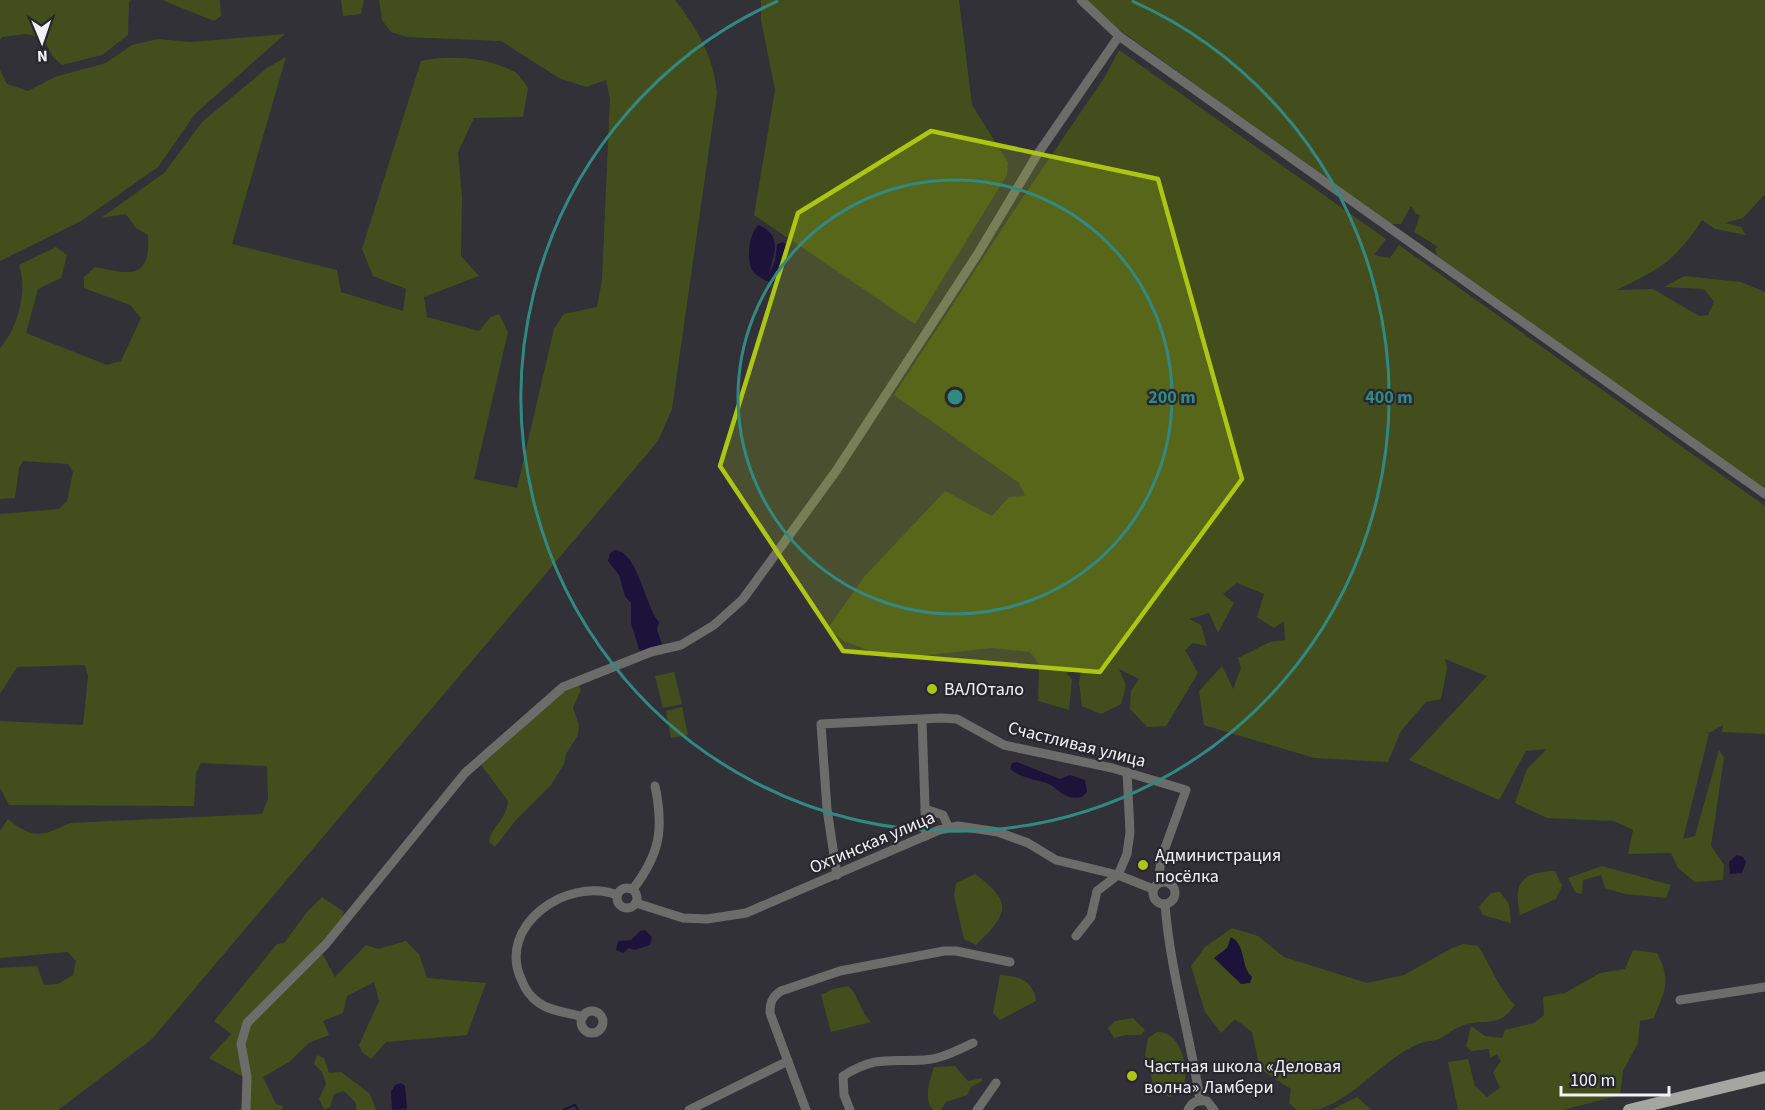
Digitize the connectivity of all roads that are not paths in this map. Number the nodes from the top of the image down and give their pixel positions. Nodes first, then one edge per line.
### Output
1 (1081, 0) edge
2 (1119, 36) junction
3 (1765, 494) edge
4 (922, 720) junction
5 (1127, 772) junction
6 (655, 786) dead end
7 (925, 809) junction
8 (948, 826) junction
9 (926, 836) junction
10 (837, 875) junction
11 (1118, 875) junction
12 (1164, 881) junction
13 (1154, 889) junction
14 (633, 890) junction
15 (617, 896) junction
16 (636, 903) junction
17 (1165, 903) junction
18 (1076, 936) dead end
19 (1010, 962) dead end
20 (1765, 987) edge
21 (1680, 1000) dead end
22 (583, 1017) dead end
23 (973, 1043) dead end
24 (788, 1061) junction
25 (1765, 1077) edge
26 (996, 1083) dead end
27 (1200, 1100) junction
28 (246, 1108) dead end
29 (689, 1110) edge
30 (806, 1110) edge
31 (849, 1110) edge
32 (977, 1110) edge
33 (1188, 1110) edge
34 (1214, 1110) edge
35 (1629, 1110) edge

1 - 2 street
2 - 3 street
2 - 28 street
4 - 5 street, Счастливая улица
4 - 7 street
4 - 10 street, Счастливая улица
5 - 11 street
5 - 12 street, Счастливая улица
6 - 14 street
7 - 8 street
7 - 9 street
8 - 9 street, Охтинская улица
8 - 11 street, Охтинская улица
9 - 10 street, Охтинская улица
10 - 16 street, Охтинская улица
11 - 13 street, Охтинская улица
11 - 18 street
12 - 13 street
12 - 17 street
13 - 17 street
14 - 15 street, Охтинская улица
14 - 16 street
15 - 16 street, Охтинская улица
15 - 22 street, Охтинская улица
17 - 27 street
19 - 24 street
20 - 21 street
23 - 31 street
24 - 29 street
24 - 30 street
25 - 35 main road
26 - 32 street
27 - 33 street
27 - 34 street

